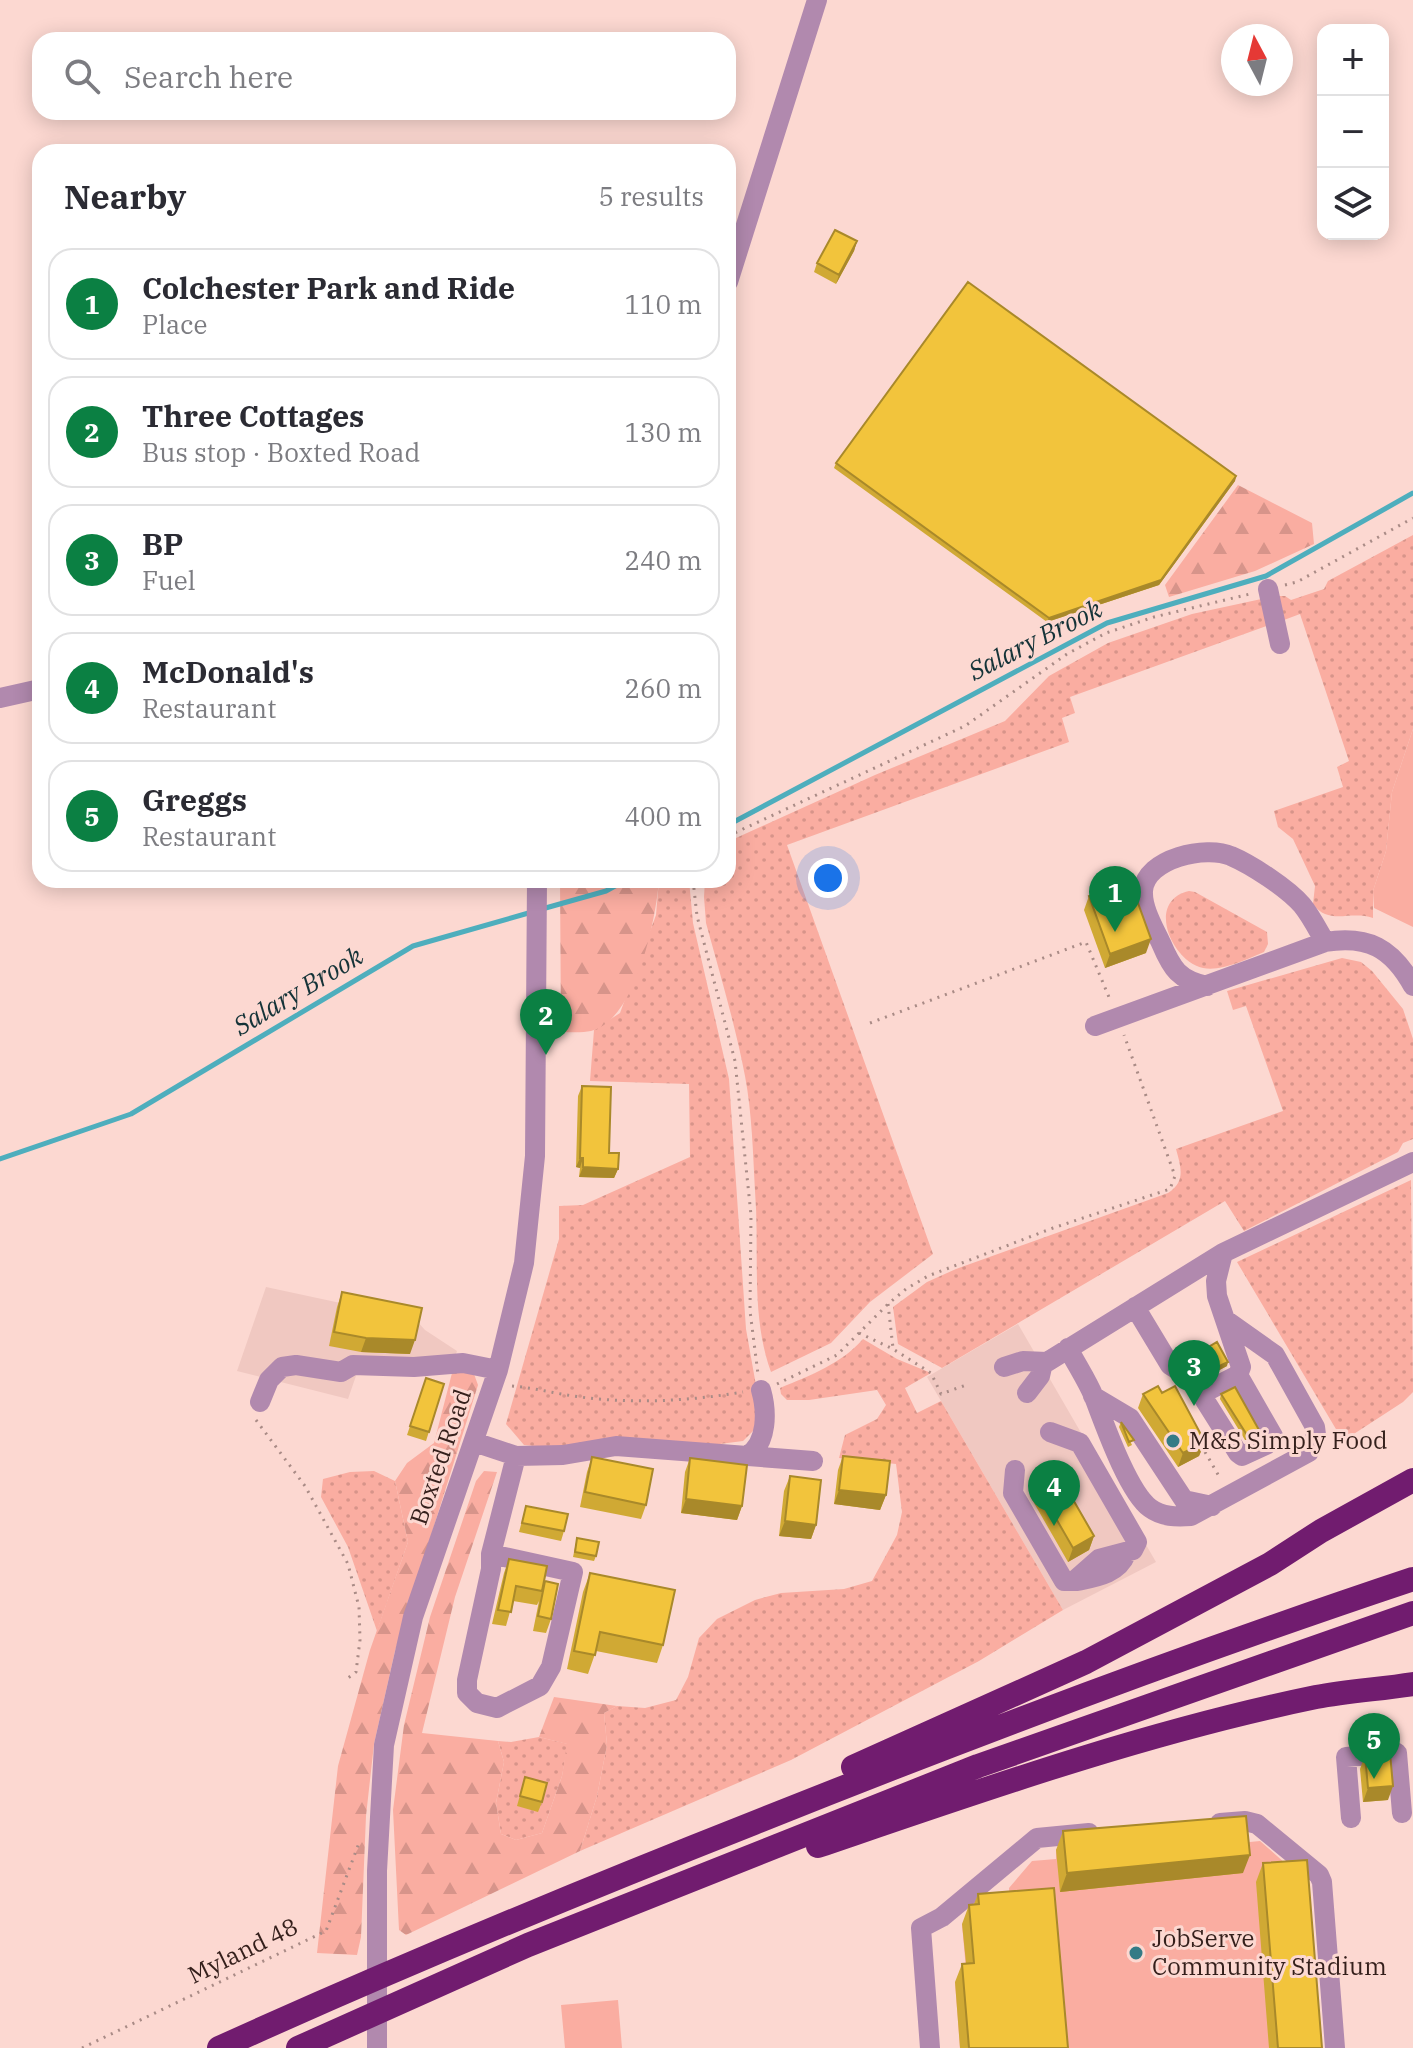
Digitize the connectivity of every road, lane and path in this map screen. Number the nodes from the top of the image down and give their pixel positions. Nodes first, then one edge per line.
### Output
1 (817, 0) edge
2 (736, 257) edge
3 (1413, 518) edge
4 (1268, 589) junction
5 (1280, 644) dead end
6 (32, 691) edge
7 (0, 698) edge
8 (736, 832) edge
9 (694, 888) edge
10 (537, 889) edge
11 (1325, 942) junction
12 (1207, 986) junction
13 (1413, 986) edge
14 (1117, 1018) junction
15 (870, 1023) dead end
16 (1095, 1026) dead end
17 (1413, 1162) edge
18 (1223, 1253) junction
19 (888, 1304) junction
20 (1135, 1307) junction
21 (1227, 1321) junction
22 (859, 1333) junction
23 (1068, 1348) junction
24 (893, 1349) junction
25 (1045, 1362) junction
26 (1004, 1367) dead end
27 (498, 1370) junction
28 (1238, 1375) junction
29 (1190, 1377) junction
30 (966, 1385) dead end
31 (761, 1390) junction
32 (1027, 1393) dead end
33 (1093, 1396) junction
34 (260, 1402) joint
35 (1050, 1432) dead end
36 (1197, 1439) edge
37 (474, 1442) junction
38 (516, 1456) junction
39 (747, 1456) junction
40 (813, 1461) dead end
41 (1015, 1470) dead end
42 (1220, 1478) dead end
43 (1413, 1480) edge
44 (1212, 1506) junction
45 (491, 1554) junction
46 (1413, 1579) edge
47 (1413, 1613) edge
48 (348, 1678) dead end
49 (1413, 1684) edge
50 (1413, 1757) edge
51 (1407, 1813) edge
52 (1351, 1818) dead end
53 (1200, 1825) edge
54 (1111, 1831) edge
55 (362, 1833) dead end
56 (514, 1918) junction
57 (528, 1945) junction
58 (377, 2047) edge
59 (82, 2048) edge
60 (219, 2048) edge
61 (298, 2048) edge
62 (930, 2048) edge
63 (1335, 2048) edge

1 - 2 street
3 - 4 path
4 - 5 street
4 - 8 path
6 - 7 street
9 - 31 path
10 - 27 street, Boxted Road
11 - 12 street
11 - 12 street
11 - 13 street
12 - 14 street
14 - 15 path
14 - 16 street
14 - 19 path
17 - 18 street
18 - 20 street
18 - 21 street
19 - 22 path
19 - 24 path
20 - 23 street
20 - 29 street
21 - 28 street
21 - 44 street
22 - 24 path
22 - 31 path
23 - 25 street
23 - 33 street
24 - 30 path
25 - 26 street
25 - 32 street
27 - 31 path
27 - 34 street
27 - 37 street, Boxted Road
28 - 29 street
28 - 29 street
31 - 39 street
33 - 44 street
33 - 44 street
34 - 48 path
35 - 41 street
36 - 42 path
37 - 38 street
37 - 58 street, Boxted Road
38 - 39 street
38 - 45 street
39 - 40 street
43 - 56 highway
45 - 45 street
46 - 56 highway
47 - 57 highway
49 - 57 highway
50 - 51 street
51 - 52 street
53 - 63 street
54 - 62 street
55 - 59 path, Myland 48
56 - 60 highway
57 - 61 highway

